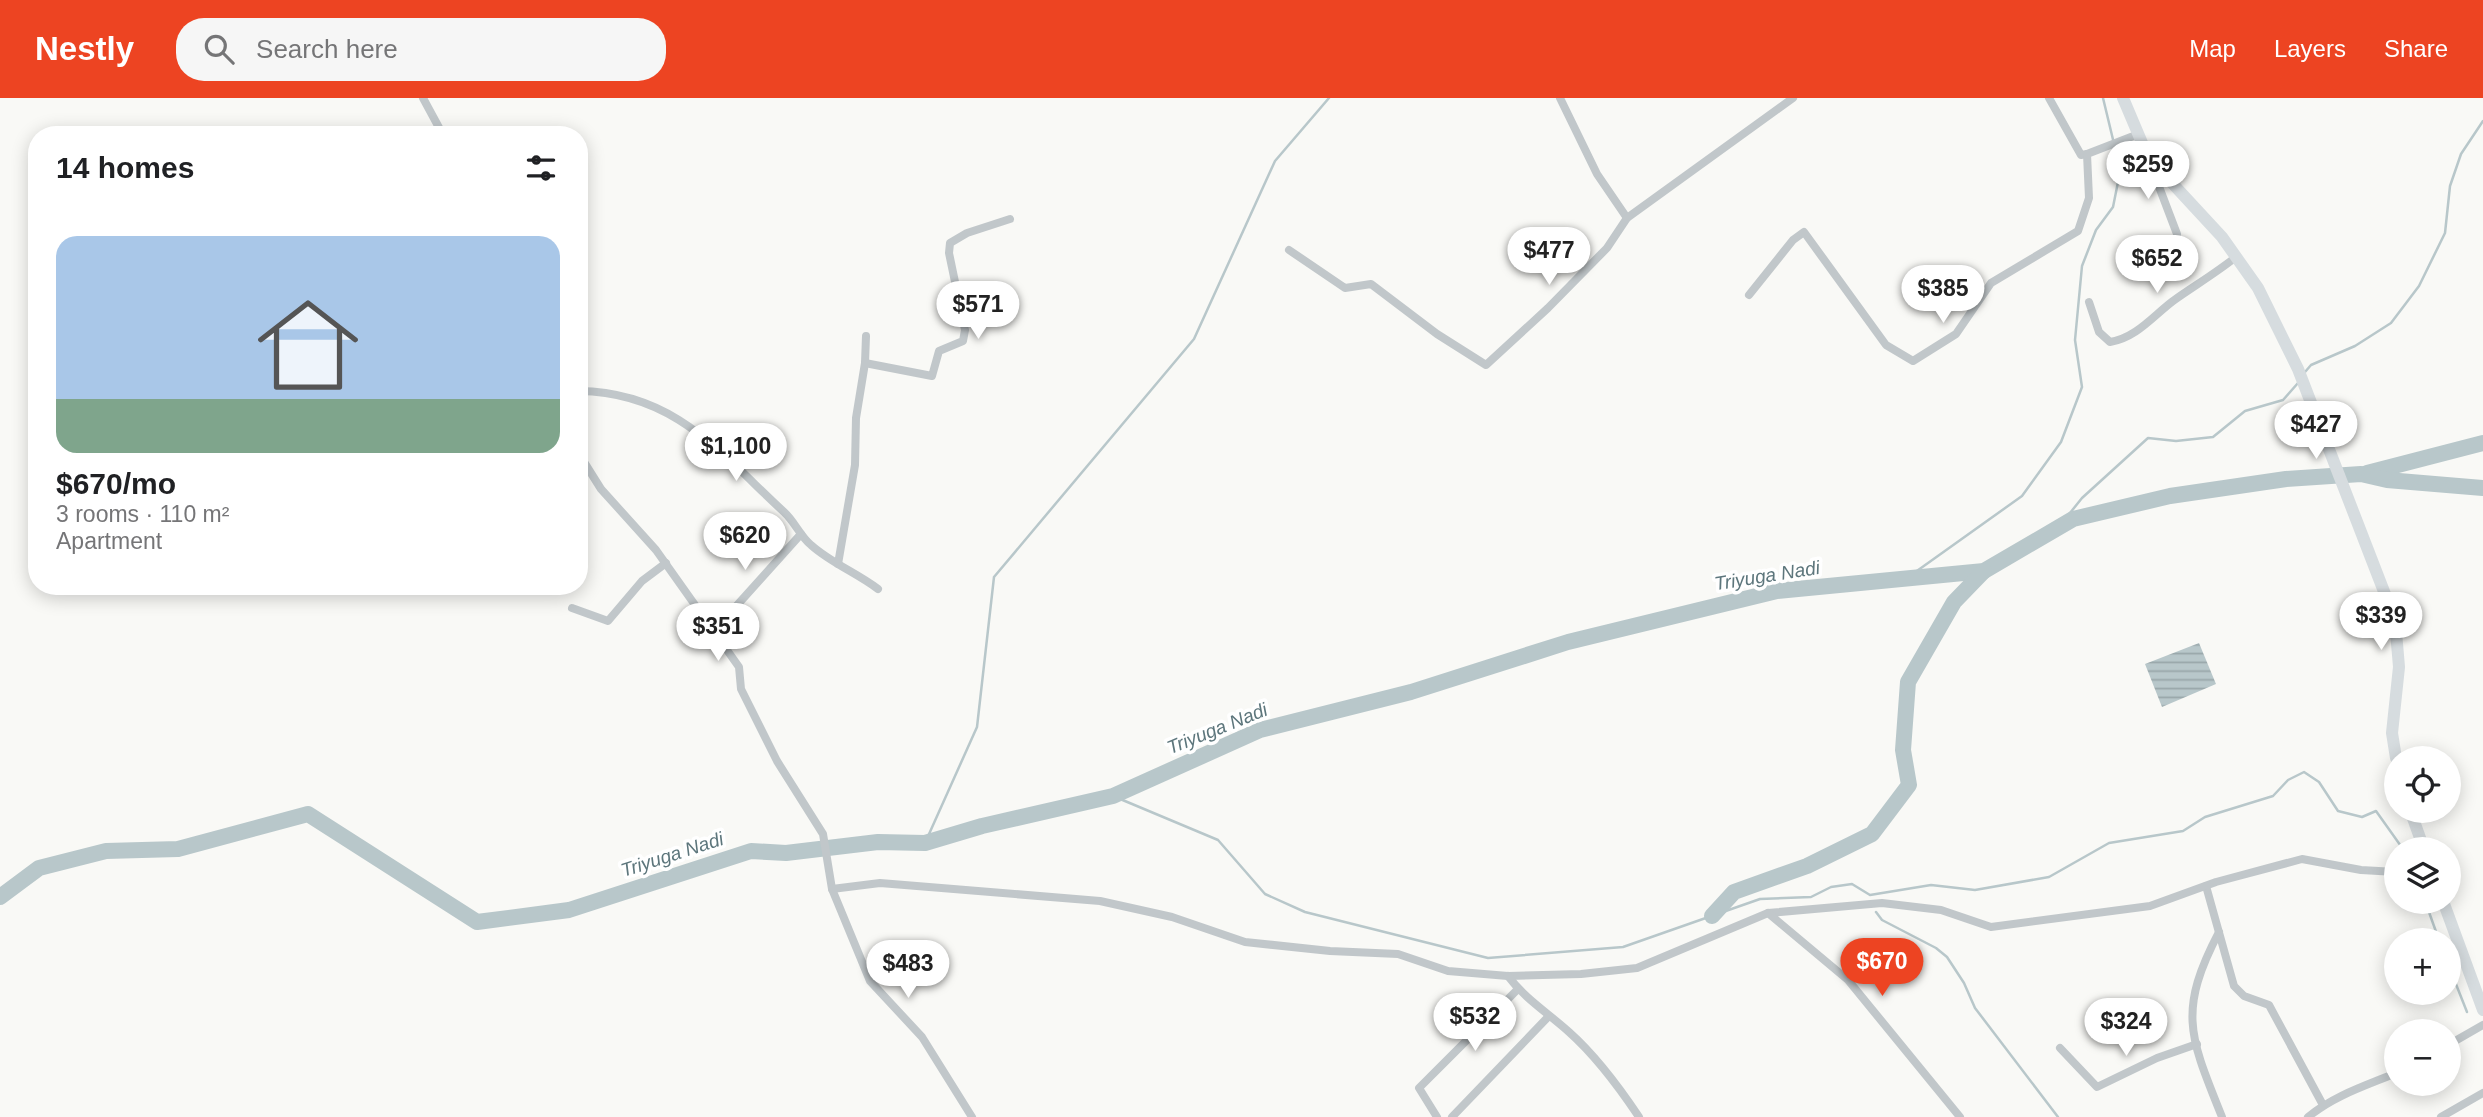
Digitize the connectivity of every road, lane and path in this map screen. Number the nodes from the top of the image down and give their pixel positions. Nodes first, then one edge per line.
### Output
1 (423, 98) edge
2 (1560, 98) edge
3 (1793, 98) edge
4 (2049, 98) edge
5 (2123, 98) edge
6 (438, 126) edge
7 (2136, 135) junction
8 (2087, 154) junction
9 (2148, 157) junction
10 (1627, 218) junction
11 (1010, 219) dead end
12 (2176, 234) dead end
13 (1289, 250) dead end
14 (2236, 257) junction
15 (1749, 295) dead end
16 (2089, 302) dead end
17 (866, 336) dead end
18 (865, 363) junction
19 (588, 392) edge
20 (588, 468) edge
21 (801, 534) junction
22 (666, 563) junction
23 (838, 564) junction
24 (878, 589) dead end
25 (572, 608) dead end
26 (713, 632) junction
27 (2394, 746) edge
28 (2384, 871) edge
29 (2206, 886) junction
30 (832, 889) junction
31 (1768, 913) junction
32 (2448, 914) edge
33 (2219, 932) junction
34 (1508, 976) junction
35 (1518, 989) junction
36 (2483, 1010) edge
37 (1548, 1017) junction
38 (2483, 1025) edge
39 (2461, 1038) edge
40 (2197, 1044) junction
41 (2060, 1048) dead end
42 (2384, 1077) edge
43 (2483, 1093) edge
44 (2323, 1105) junction
45 (972, 1117) edge
46 (1437, 1117) edge
47 (1452, 1117) edge
48 (1639, 1117) edge
49 (1960, 1117) edge
50 (2222, 1117) edge
51 (2308, 1117) edge
52 (2441, 1117) edge

1 - 6 street
2 - 10 street
3 - 10 street
4 - 8 street
5 - 7 main road
7 - 8 street
7 - 9 main road
8 - 15 street
9 - 12 street
9 - 14 main road
10 - 13 street
11 - 18 street
14 - 16 street
14 - 27 main road
17 - 18 street
18 - 23 street
19 - 21 street
20 - 22 street
21 - 23 street
21 - 26 street
22 - 25 street
22 - 26 street
23 - 24 street
26 - 30 street
28 - 29 street
29 - 31 street
29 - 33 street
30 - 34 street
30 - 45 street
31 - 34 street
31 - 49 street
32 - 36 main road
33 - 40 street
33 - 44 street
34 - 35 street
35 - 37 street
35 - 46 street
37 - 47 street
37 - 48 street
38 - 39 street
40 - 41 street
40 - 50 street
42 - 44 street
43 - 52 street
44 - 51 street

